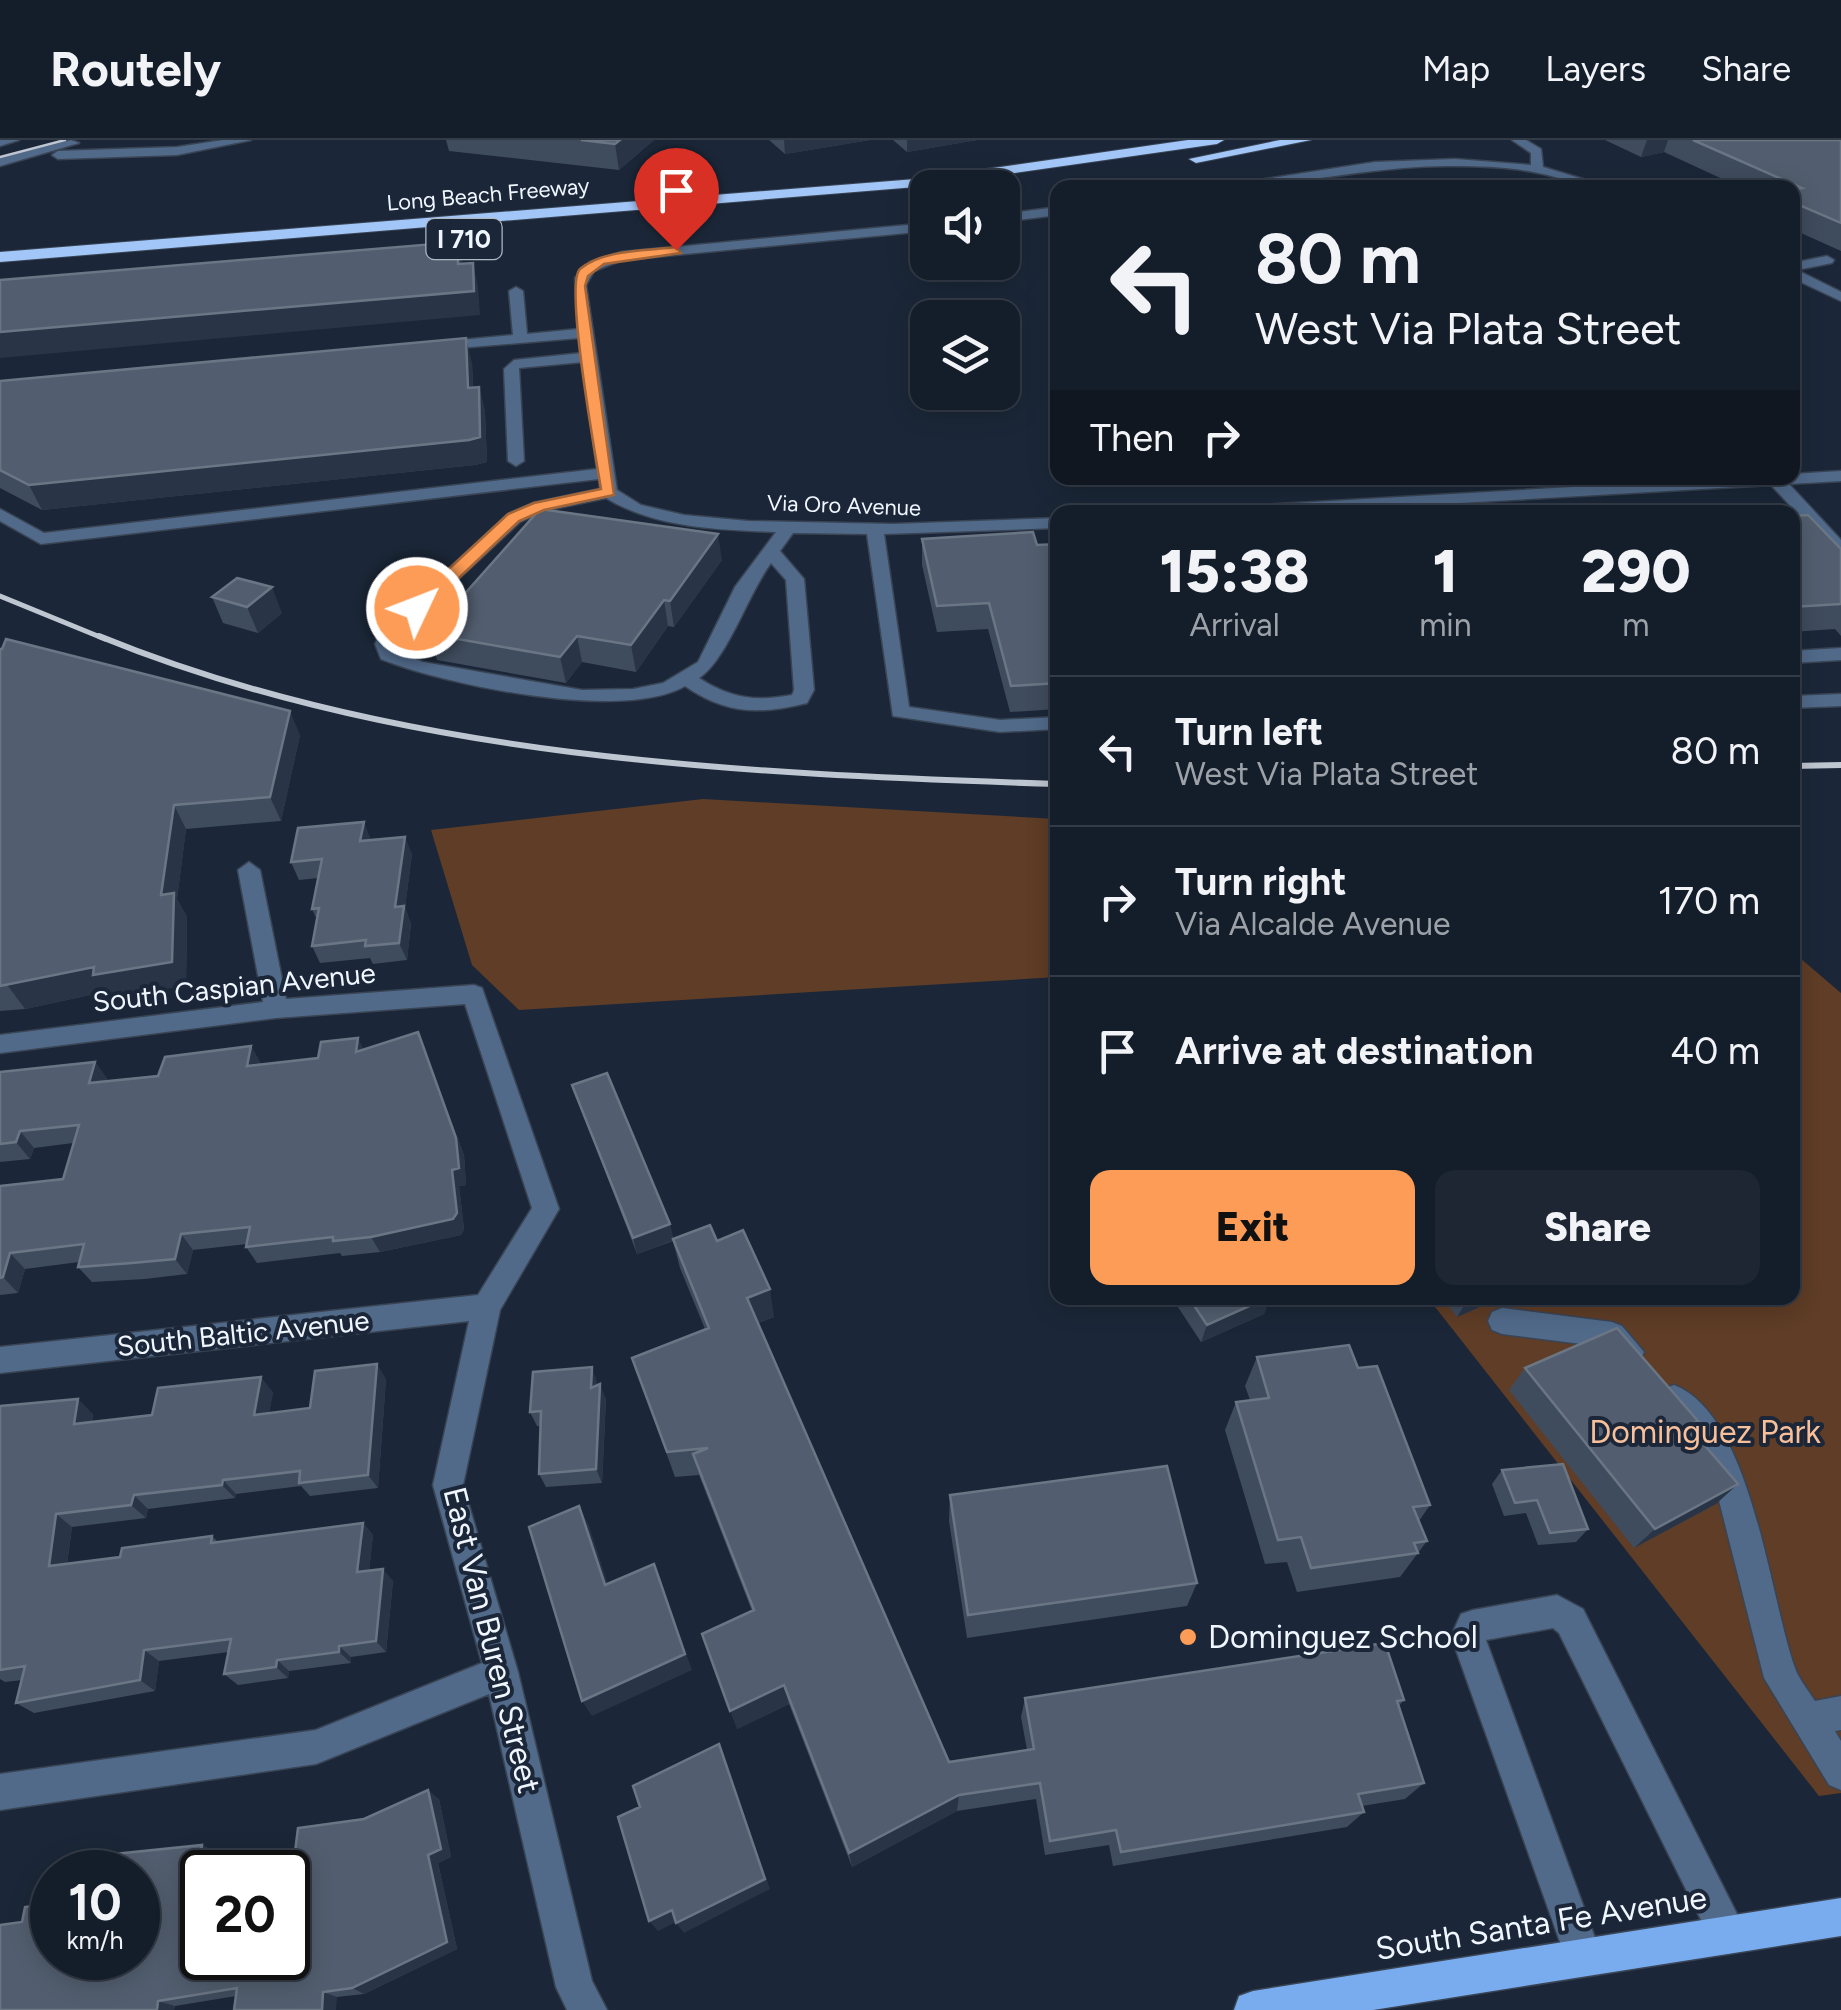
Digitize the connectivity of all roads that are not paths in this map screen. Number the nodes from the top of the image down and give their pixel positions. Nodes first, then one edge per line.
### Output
1 (13, 140) edge
2 (86, 140) edge
3 (245, 140) edge
4 (1147, 140) edge
5 (1217, 140) edge
6 (1304, 140) edge
7 (1518, 140) edge
8 (0, 143) edge
9 (58, 155) dead end
10 (0, 162) edge
11 (1537, 169) junction
12 (1006, 170) edge
13 (1016, 170) edge
14 (1081, 176) dead end
15 (1263, 180) edge
16 (1578, 180) edge
17 (910, 181) edge
18 (1047, 182) dead end
19 (1020, 185) edge
20 (910, 198) edge
21 (794, 211) dead end
22 (1050, 211) edge
23 (1020, 215) edge
24 (910, 228) edge
25 (0, 257) edge
26 (1827, 260) dead end
27 (1800, 268) edge
28 (1800, 274) edge
29 (516, 291) dead end
30 (1839, 295) edge
31 (584, 333) junction
32 (520, 338) junction
33 (418, 348) edge
34 (588, 357) junction
35 (516, 461) dead end
36 (1800, 479) edge
37 (1838, 479) edge
38 (607, 482) junction
39 (1698, 485) edge
40 (1436, 505) edge
41 (0, 514) edge
42 (1800, 516) edge
43 (1050, 523) edge
44 (788, 528) junction
45 (876, 531) junction
46 (1841, 550) edge
47 (772, 552) junction
48 (1841, 654) edge
49 (1800, 657) edge
50 (688, 679) junction
51 (1841, 700) edge
52 (1800, 702) edge
53 (1050, 723) edge
54 (249, 870) dead end
55 (474, 994) joint
56 (276, 1009) junction
57 (0, 1044) edge
58 (486, 1306) junction
59 (1502, 1322) dead end
60 (0, 1360) edge
61 (501, 1672) junction
62 (1824, 1716) edge
63 (1841, 1773) edge
64 (0, 1792) edge
65 (1841, 1917) edge
66 (1728, 1935) junction
67 (1583, 1957) junction
68 (1318, 2004) edge
69 (588, 2010) edge
70 (1253, 2010) edge

1 - 8 street
2 - 10 street
3 - 9 street
4 - 12 highway
5 - 13 highway, Long Beach Freeway / I 710
6 - 14 highway
7 - 11 street
11 - 15 street
11 - 16 street
17 - 25 highway, Long Beach Freeway / I 710
18 - 19 highway
20 - 21 highway
22 - 23 street
24 - 31 street
26 - 27 street
28 - 30 street
29 - 32 street
31 - 32 street
31 - 34 street
32 - 33 street
34 - 35 street
34 - 38 street
36 - 37 street
38 - 41 street
38 - 44 street, Via Oro Avenue
38 - 50 street
39 - 40 street
42 - 46 street
43 - 45 street, Via Oro Avenue
44 - 45 street, Via Oro Avenue
44 - 47 street
45 - 53 street
47 - 50 street
47 - 50 street
48 - 49 street
51 - 52 street
54 - 56 street
55 - 56 street, South Caspian Avenue
55 - 58 street, East Van Buren Street
56 - 57 street, South Caspian Avenue
58 - 60 street, South Baltic Avenue
58 - 61 street, East Van Buren Street
59 - 62 street
61 - 64 street
61 - 69 street, East Van Buren Street
62 - 63 street
65 - 66 main road, South Santa Fe Avenue
66 - 67 main road, South Santa Fe Avenue
66 - 67 street
67 - 68 main road, South Santa Fe Avenue
68 - 70 main road, South Santa Fe Avenue

